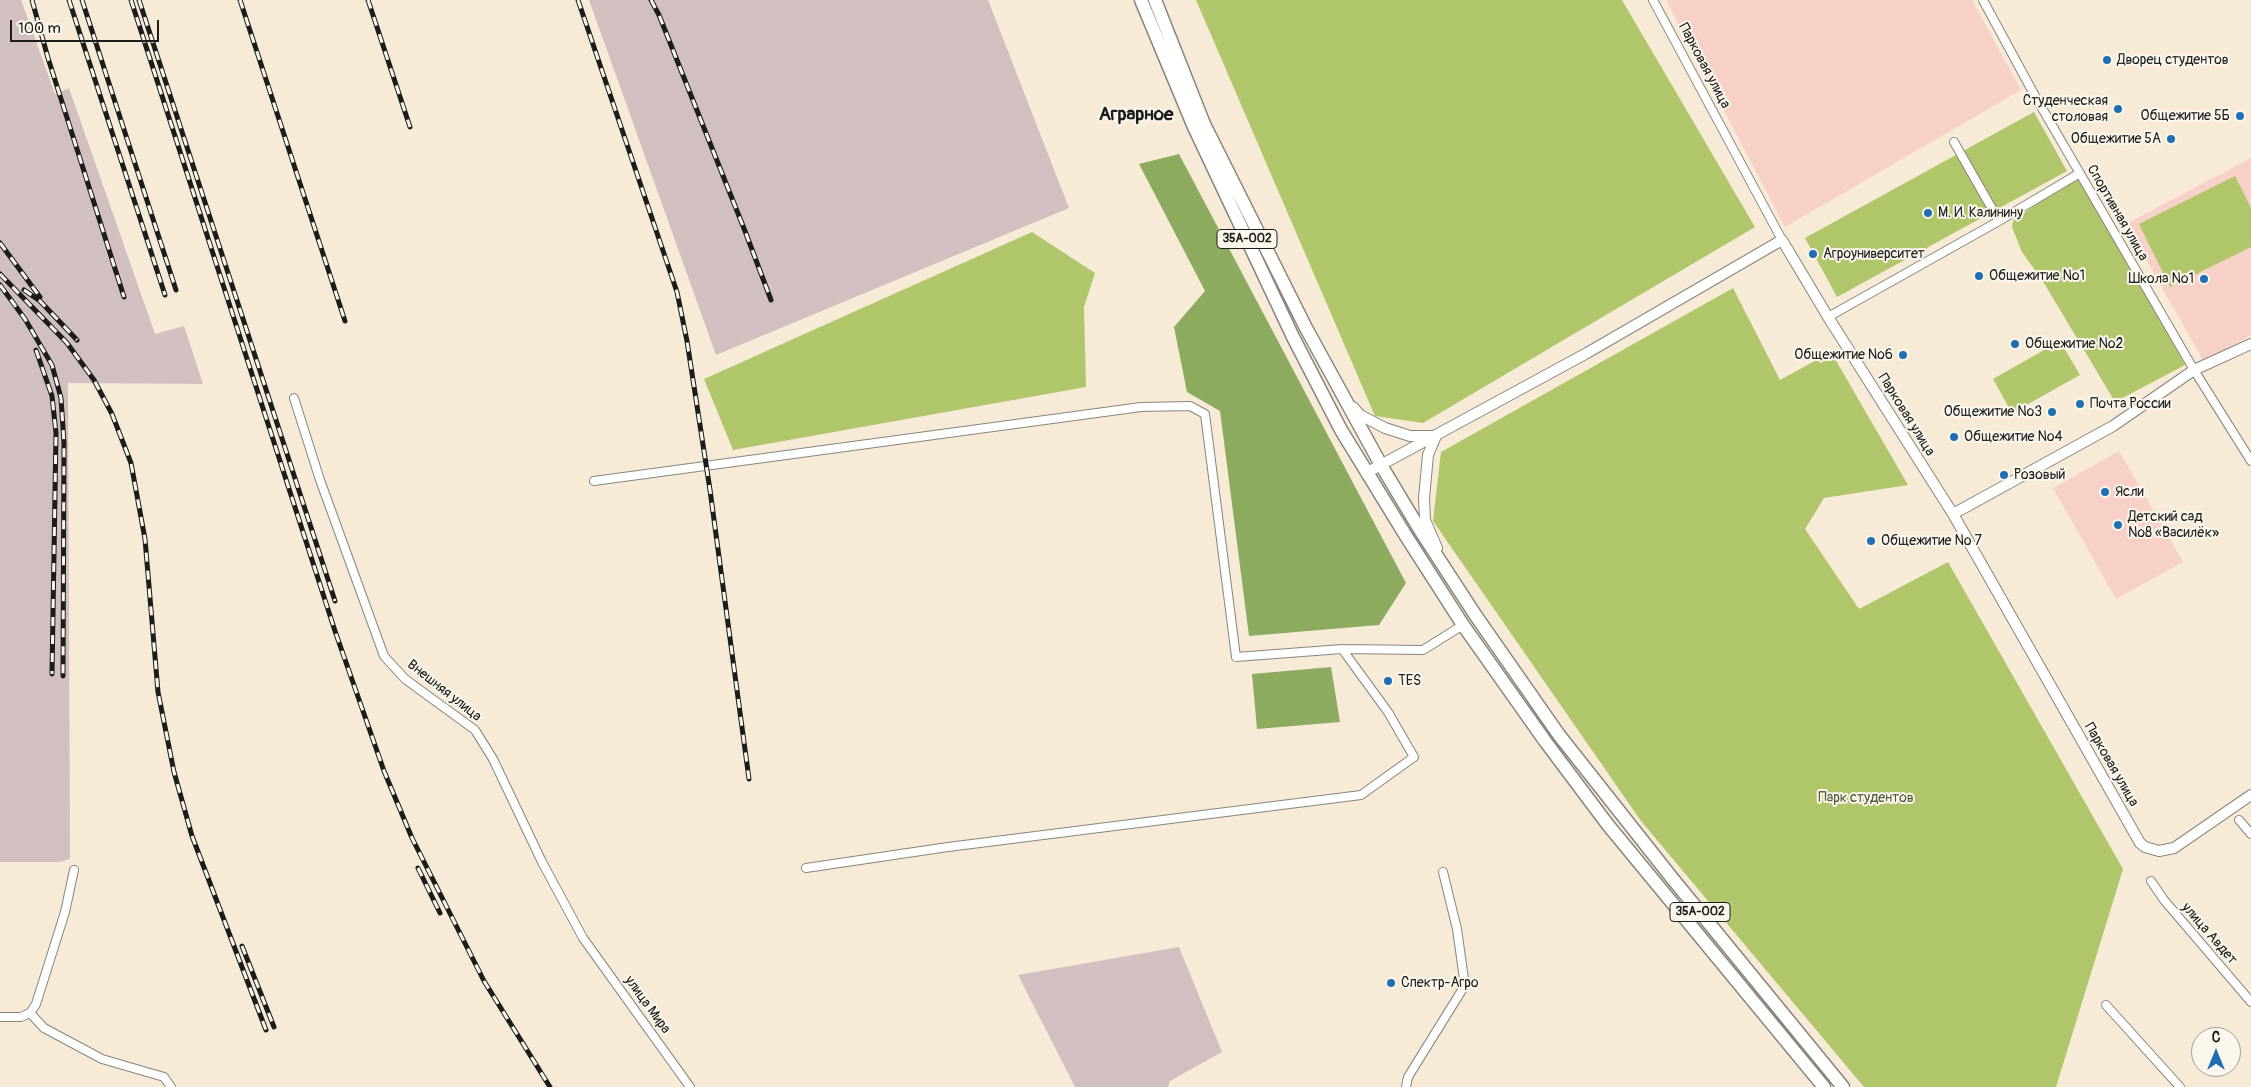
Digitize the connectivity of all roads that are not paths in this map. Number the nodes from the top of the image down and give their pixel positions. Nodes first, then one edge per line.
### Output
1 (1141, 0) edge
2 (1155, 0) edge
3 (1653, 0) edge
4 (1983, 0) edge
5 (1954, 142) dead end
6 (2080, 173) junction
7 (1999, 221) junction
8 (1782, 240) junction
9 (1828, 317) junction
10 (2251, 344) edge
11 (2194, 370) junction
12 (1338, 388) junction
13 (294, 398) dead end
14 (1436, 436) junction
15 (2251, 461) edge
16 (1381, 465) junction
17 (1366, 473) junction
18 (594, 482) dead end
19 (1953, 514) junction
20 (1444, 567) junction
21 (1462, 625) junction
22 (1342, 649) junction
23 (2251, 795) edge
24 (2239, 820) dead end
25 (2251, 834) edge
26 (806, 868) dead end
27 (74, 870) dead end
28 (1443, 872) dead end
29 (2151, 881) dead end
30 (583, 938) joint
31 (2251, 1002) edge
32 (2106, 1005) dead end
33 (30, 1013) junction
34 (0, 1017) edge
35 (171, 1087) edge
36 (690, 1087) edge
37 (1406, 1087) edge
38 (1824, 1087) edge
39 (1843, 1087) edge
40 (2180, 1087) edge

1 - 17 main road, 35А-002
2 - 12 main road, 35А-002
3 - 8 street, Парковая улица
4 - 6 street, Спортивная улица
5 - 7 street
6 - 7 street
6 - 11 street, Спортивная улица
7 - 9 street
8 - 9 street, Парковая улица
8 - 14 street
9 - 19 street, Парковая улица
10 - 11 street
11 - 15 street, Спортивная улица
11 - 19 street
12 - 14 street
12 - 16 main road, 35А-002
13 - 30 street, Внешняя улица
14 - 16 street
14 - 20 street
16 - 17 street
16 - 20 main road, 35А-002
17 - 21 main road, 35А-002
18 - 22 street
19 - 23 street, Парковая улица
20 - 39 main road, 35А-002
21 - 22 street
21 - 38 main road, 35А-002
22 - 26 street
24 - 25 street
27 - 33 street
28 - 37 street
29 - 31 street, улица Авдет
30 - 36 street, улица Мира
32 - 40 street
33 - 34 street
33 - 35 street

